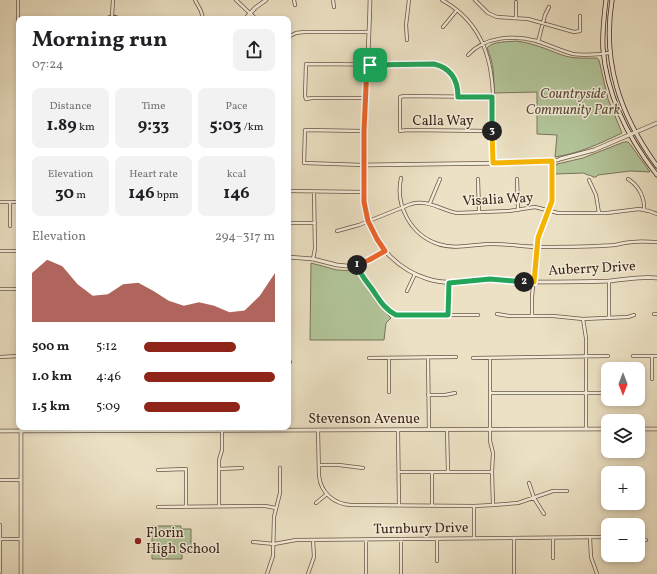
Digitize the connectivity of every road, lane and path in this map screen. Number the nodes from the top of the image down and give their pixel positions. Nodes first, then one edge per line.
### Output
1 (18, 0) edge
2 (113, 0) edge
3 (195, 0) edge
4 (236, 0) edge
5 (266, 0) edge
6 (294, 0) edge
7 (334, 0) edge
8 (370, 0) edge
9 (410, 0) edge
10 (442, 0) edge
11 (475, 0) edge
12 (606, 0) edge
13 (612, 0) edge
14 (516, 2) dead end
15 (295, 5) dead end
16 (334, 7) dead end
17 (549, 7) dead end
18 (457, 10) junction
19 (250, 13) junction
20 (19, 16) edge
21 (112, 16) edge
22 (202, 16) edge
23 (248, 16) edge
24 (253, 16) edge
25 (580, 16) dead end
26 (516, 18) junction
27 (543, 23) junction
28 (443, 27) dead end
29 (369, 32) junction
30 (291, 36) edge
31 (406, 40) dead end
32 (538, 42) junction
33 (483, 44) junction
34 (610, 53) junction
35 (604, 54) junction
36 (468, 55) dead end
37 (367, 65) junction
38 (458, 97) junction
39 (492, 97) junction
40 (365, 98) junction
41 (657, 123) edge
42 (364, 131) junction
43 (492, 131) junction
44 (636, 132) junction
45 (629, 135) junction
46 (552, 161) junction
47 (493, 163) junction
48 (364, 165) junction
49 (657, 166) edge
50 (657, 175) edge
51 (401, 178) dead end
52 (440, 179) dead end
53 (478, 179) dead end
54 (517, 179) dead end
55 (628, 179) dead end
56 (589, 180) dead end
57 (291, 191) edge
58 (314, 192) junction
59 (364, 192) junction
60 (0, 202) edge
61 (10, 202) junction
62 (16, 202) edge
63 (430, 203) junction
64 (402, 207) junction
65 (518, 210) junction
66 (644, 210) junction
67 (479, 211) junction
68 (549, 211) junction
69 (599, 213) junction
70 (657, 214) edge
71 (368, 221) junction
72 (291, 223) edge
73 (315, 223) junction
74 (10, 226) dead end
75 (338, 231) dead end
76 (657, 242) edge
77 (537, 247) junction
78 (16, 251) edge
79 (385, 251) junction
80 (0, 252) edge
81 (291, 257) edge
82 (313, 259) junction
83 (356, 265) junction
84 (415, 274) junction
85 (657, 278) edge
86 (609, 281) junction
87 (534, 282) junction
88 (449, 283) junction
89 (0, 289) edge
90 (16, 289) edge
91 (407, 291) dead end
92 (497, 314) dead end
93 (448, 315) junction
94 (478, 315) dead end
95 (634, 315) dead end
96 (532, 316) junction
97 (609, 317) junction
98 (583, 319) junction
99 (16, 356) edge
100 (585, 356) junction
101 (608, 356) dead end
102 (634, 356) dead end
103 (652, 356) junction
104 (657, 356) edge
105 (0, 357) edge
106 (428, 357) junction
107 (456, 357) dead end
108 (369, 358) dead end
109 (389, 358) junction
110 (473, 358) dead end
111 (490, 358) junction
112 (652, 379) dead end
113 (389, 392) dead end
114 (455, 393) dead end
115 (490, 393) junction
116 (585, 393) junction
117 (601, 393) edge
118 (428, 395) junction
119 (16, 429) edge
120 (586, 429) junction
121 (601, 429) edge
122 (645, 429) edge
123 (657, 429) edge
124 (21, 430) edge
125 (222, 430) joint
126 (318, 430) junction
127 (398, 430) junction
128 (428, 430) junction
129 (447, 430) junction
130 (490, 430) junction
131 (0, 431) edge
132 (318, 465) junction
133 (219, 468) junction
134 (242, 468) dead end
135 (280, 468) dead end
136 (363, 468) dead end
137 (158, 470) dead end
138 (448, 471) junction
139 (399, 472) junction
140 (432, 472) junction
141 (492, 472) junction
142 (0, 480) edge
143 (21, 480) junction
144 (529, 483) dead end
145 (567, 491) dead end
146 (326, 494) junction
147 (534, 498) junction
148 (316, 503) dead end
149 (432, 505) junction
150 (493, 505) junction
151 (219, 506) junction
152 (399, 506) junction
153 (474, 506) junction
154 (158, 507) dead end
155 (186, 507) junction
156 (276, 508) junction
157 (544, 514) dead end
158 (0, 525) edge
159 (437, 538) junction
160 (474, 538) junction
161 (514, 538) junction
162 (553, 538) junction
163 (590, 538) junction
164 (601, 538) edge
165 (0, 539) edge
166 (21, 539) junction
167 (401, 539) junction
168 (313, 540) junction
169 (366, 540) junction
170 (254, 542) dead end
171 (274, 544) junction
172 (553, 558) dead end
173 (437, 561) dead end
174 (0, 572) edge
175 (21, 574) edge
176 (267, 574) edge
177 (308, 574) edge
178 (366, 574) edge
179 (401, 574) edge
180 (514, 574) edge
181 (597, 574) edge

1 - 20 street
2 - 21 street
3 - 22 street
4 - 19 street
5 - 19 street
6 - 15 street
7 - 16 street
8 - 29 street, Auberry Drive
9 - 31 street
10 - 18 street
11 - 26 street
12 - 35 main road
13 - 34 main road
14 - 26 street
17 - 27 street
18 - 28 street
18 - 33 street
19 - 23 street
19 - 24 street
25 - 27 street
26 - 27 street
27 - 32 street
29 - 30 street
29 - 37 street, Auberry Drive
32 - 33 street
32 - 35 street
33 - 36 street
33 - 39 street
34 - 35 street
34 - 44 main road
35 - 45 main road
37 - 38 street
37 - 40 street, Auberry Drive
37 - 40 street
38 - 39 street, Calla Way
38 - 43 street, Calla Way
39 - 43 street
40 - 42 street, Auberry Drive
41 - 44 street
42 - 48 street, Auberry Drive
42 - 48 street
43 - 47 street
44 - 45 street
44 - 49 main road
45 - 46 street
45 - 50 main road
46 - 47 street
46 - 68 street
47 - 48 street
48 - 59 street, Auberry Drive
51 - 64 street
52 - 63 street
53 - 67 street
54 - 65 street
55 - 66 street
56 - 69 street
57 - 58 street
58 - 59 street
58 - 73 street
59 - 71 street, Auberry Drive
60 - 61 street
61 - 62 street
61 - 74 street
63 - 64 street, Visalia Way
63 - 67 street, Visalia Way
64 - 71 street, Visalia Way
64 - 77 street
65 - 67 street, Visalia Way
65 - 68 street, Visalia Way
66 - 69 street, Visalia Way
66 - 70 street, Visalia Way
68 - 69 street, Visalia Way
68 - 77 street
71 - 75 street, Visalia Way
71 - 79 street, Auberry Drive
72 - 73 street
73 - 82 street
76 - 77 street
77 - 87 street
78 - 80 street
79 - 83 street
79 - 84 street, Auberry Drive
81 - 82 street
82 - 83 street
83 - 93 street
84 - 88 street, Auberry Drive
84 - 91 street
85 - 86 street, Auberry Drive
86 - 87 street, Auberry Drive
86 - 97 street
87 - 88 street, Auberry Drive
87 - 96 street
88 - 93 street
89 - 90 street
92 - 96 street
93 - 94 street
95 - 97 street
96 - 98 street
97 - 98 street
98 - 100 street
99 - 105 street
100 - 101 street
100 - 111 street
100 - 116 street
102 - 103 street
103 - 104 street
103 - 112 street
106 - 107 street
106 - 109 street
106 - 118 street
108 - 109 street
109 - 113 street
110 - 111 street
111 - 115 street
114 - 118 street
115 - 116 street
115 - 130 street
116 - 117 street
116 - 120 street
118 - 128 street
119 - 131 street, Stevenson Avenue
120 - 121 street, Stevenson Avenue
120 - 130 street, Stevenson Avenue
122 - 123 street
124 - 143 street
125 - 126 street, Stevenson Avenue
125 - 133 street
126 - 127 street, Stevenson Avenue
126 - 132 street
127 - 128 street, Stevenson Avenue
127 - 139 street
128 - 129 street, Stevenson Avenue
129 - 130 street, Stevenson Avenue
129 - 138 street
130 - 141 street
132 - 136 street
132 - 146 street
133 - 134 street
133 - 151 street
135 - 156 street
137 - 155 street
138 - 140 street
138 - 141 street
139 - 140 street
139 - 152 street
140 - 149 street
141 - 150 street
142 - 143 street
143 - 166 street
144 - 147 street
145 - 147 street
146 - 148 street
146 - 152 street
147 - 150 street
147 - 157 street
149 - 152 street
149 - 153 street
150 - 153 street
151 - 155 street
151 - 156 street
153 - 160 street
154 - 155 street
156 - 171 street
158 - 165 street
159 - 160 street, Turnbury Drive
159 - 167 street, Turnbury Drive
159 - 173 street
160 - 161 street, Turnbury Drive
161 - 162 street, Turnbury Drive
161 - 180 street
162 - 163 street, Turnbury Drive
162 - 172 street
163 - 164 street, Turnbury Drive
163 - 181 street
165 - 166 street
165 - 174 street
166 - 175 street
167 - 169 street, Turnbury Drive
167 - 179 street
168 - 169 street, Turnbury Drive
168 - 171 street, Turnbury Drive
168 - 177 street
169 - 178 street
170 - 171 street, Turnbury Drive
171 - 176 street

